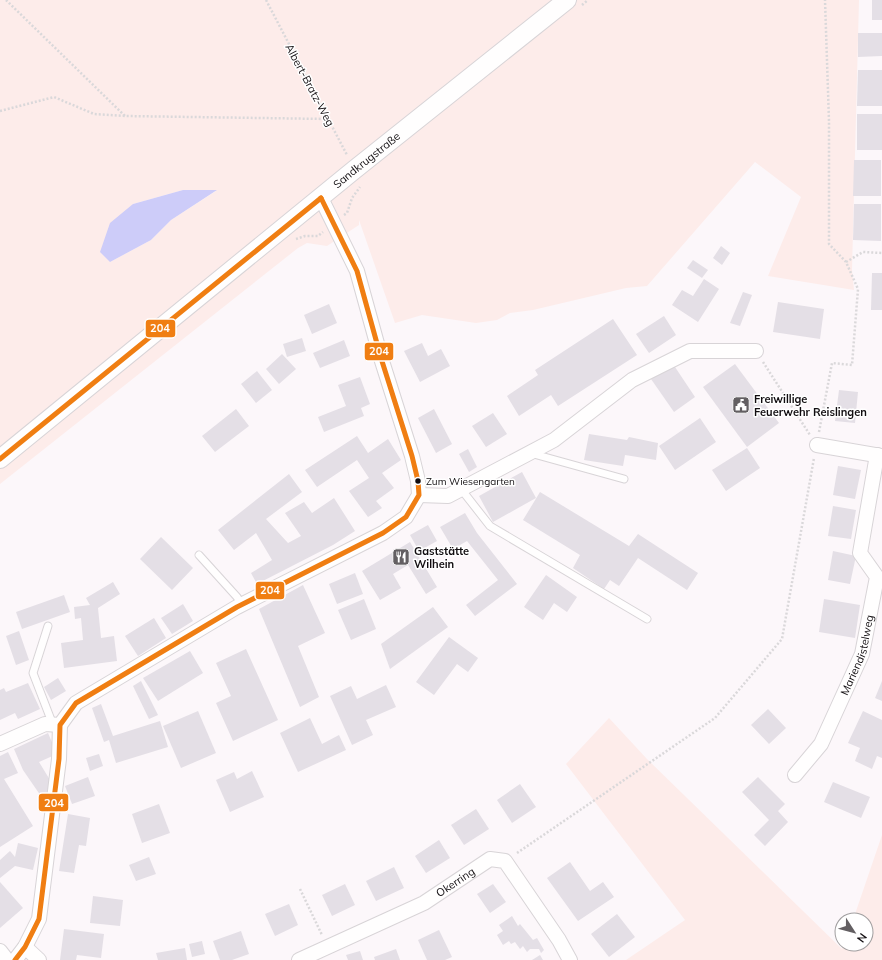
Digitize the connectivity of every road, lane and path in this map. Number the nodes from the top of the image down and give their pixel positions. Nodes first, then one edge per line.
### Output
1 (6, 0) edge
2 (266, 0) edge
3 (567, 0) edge
4 (825, 0) edge
5 (0, 111) edge
6 (125, 116) junction
7 (328, 119) junction
8 (354, 170) junction
9 (320, 198) junction
10 (882, 253) edge
11 (846, 262) junction
12 (756, 351) joint
13 (817, 445) junction
14 (530, 453) junction
15 (879, 455) edge
16 (0, 459) edge
17 (624, 479) dead end
18 (461, 489) junction
19 (419, 495) junction
20 (198, 555) dead end
21 (242, 605) junction
22 (647, 619) dead end
23 (48, 626) dead end
24 (57, 725) junction
25 (0, 744) edge
26 (795, 775) dead end
27 (504, 861) junction
28 (300, 890) dead end
29 (25, 947) junction
30 (327, 947) junction
31 (0, 951) edge
32 (8, 960) edge
33 (14, 960) edge
34 (39, 960) edge
35 (298, 960) edge
36 (570, 960) edge

1 - 6 path
2 - 7 path, Albert-Bratz-Weg
3 - 8 street, Sandkrugstraße
4 - 11 path
5 - 6 path
6 - 7 path
7 - 8 path, Albert-Bratz-Weg
8 - 9 street, Sandkrugstraße
9 - 16 street, Sandkrugstraße
9 - 19 street
10 - 11 path
11 - 13 path
12 - 13 path
12 - 14 street
13 - 15 street
13 - 27 path
14 - 17 lane
14 - 18 street
15 - 26 street, Mariendistelweg
18 - 19 street
18 - 22 lane
19 - 21 street
20 - 21 lane
21 - 24 street
23 - 24 lane
24 - 25 street
24 - 29 street
27 - 30 street, Okerring
27 - 36 street
28 - 30 path
29 - 33 street
29 - 34 street
30 - 35 street, Okerring
31 - 32 street

